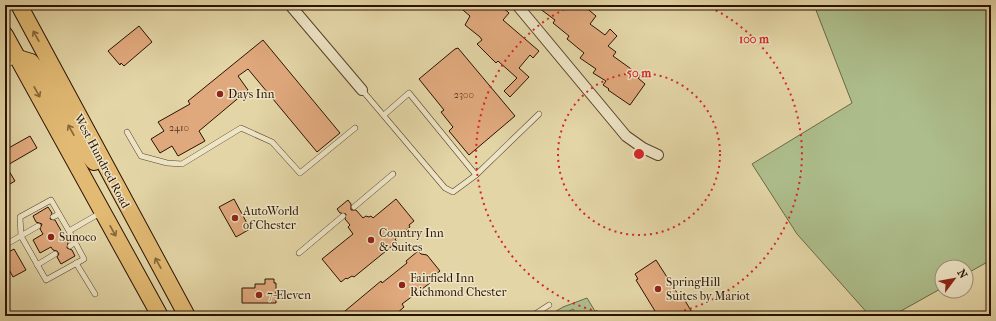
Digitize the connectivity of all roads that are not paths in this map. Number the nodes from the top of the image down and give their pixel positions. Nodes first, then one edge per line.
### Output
1 (19, 5) edge
2 (290, 5) edge
3 (517, 5) edge
4 (5, 35) edge
5 (11, 62) edge
6 (362, 90) joint
7 (539, 114) dead end
8 (384, 115) junction
9 (355, 128) dead end
10 (127, 132) dead end
11 (658, 156) dead end
12 (393, 174) dead end
13 (476, 175) junction
14 (120, 194) junction
15 (354, 207) dead end
16 (102, 212) junction
17 (59, 214) junction
18 (343, 216) dead end
19 (53, 217) dead end
20 (38, 226) dead end
21 (69, 231) junction
22 (22, 236) junction
23 (75, 242) junction
24 (5, 245) edge
25 (70, 246) dead end
26 (299, 253) dead end
27 (55, 254) dead end
28 (76, 263) junction
29 (37, 265) junction
30 (95, 294) dead end
31 (549, 305) dead end
32 (159, 313) edge
33 (187, 316) edge
34 (532, 316) edge

14 -> 1 main road, West Hundred Road
2 - 6 street
3 - 11 street
4 - 5 main road, West Hundred Road
14 -> 5 main road
5 -> 16 main road, West Hundred Road
6 - 8 lane
7 - 13 lane
8 - 13 lane
8 - 13 lane
9 - 10 lane
12 - 15 lane
33 -> 14 main road, West Hundred Road
16 - 21 lane
16 -> 32 main road, West Hundred Road
17 - 19 lane
17 - 21 lane
17 - 22 lane
18 - 26 lane
20 - 22 lane
21 - 23 lane
22 - 24 lane
22 - 29 lane
23 - 25 lane
23 - 28 lane
27 - 29 lane
28 - 29 lane
28 - 30 lane
31 - 34 lane

